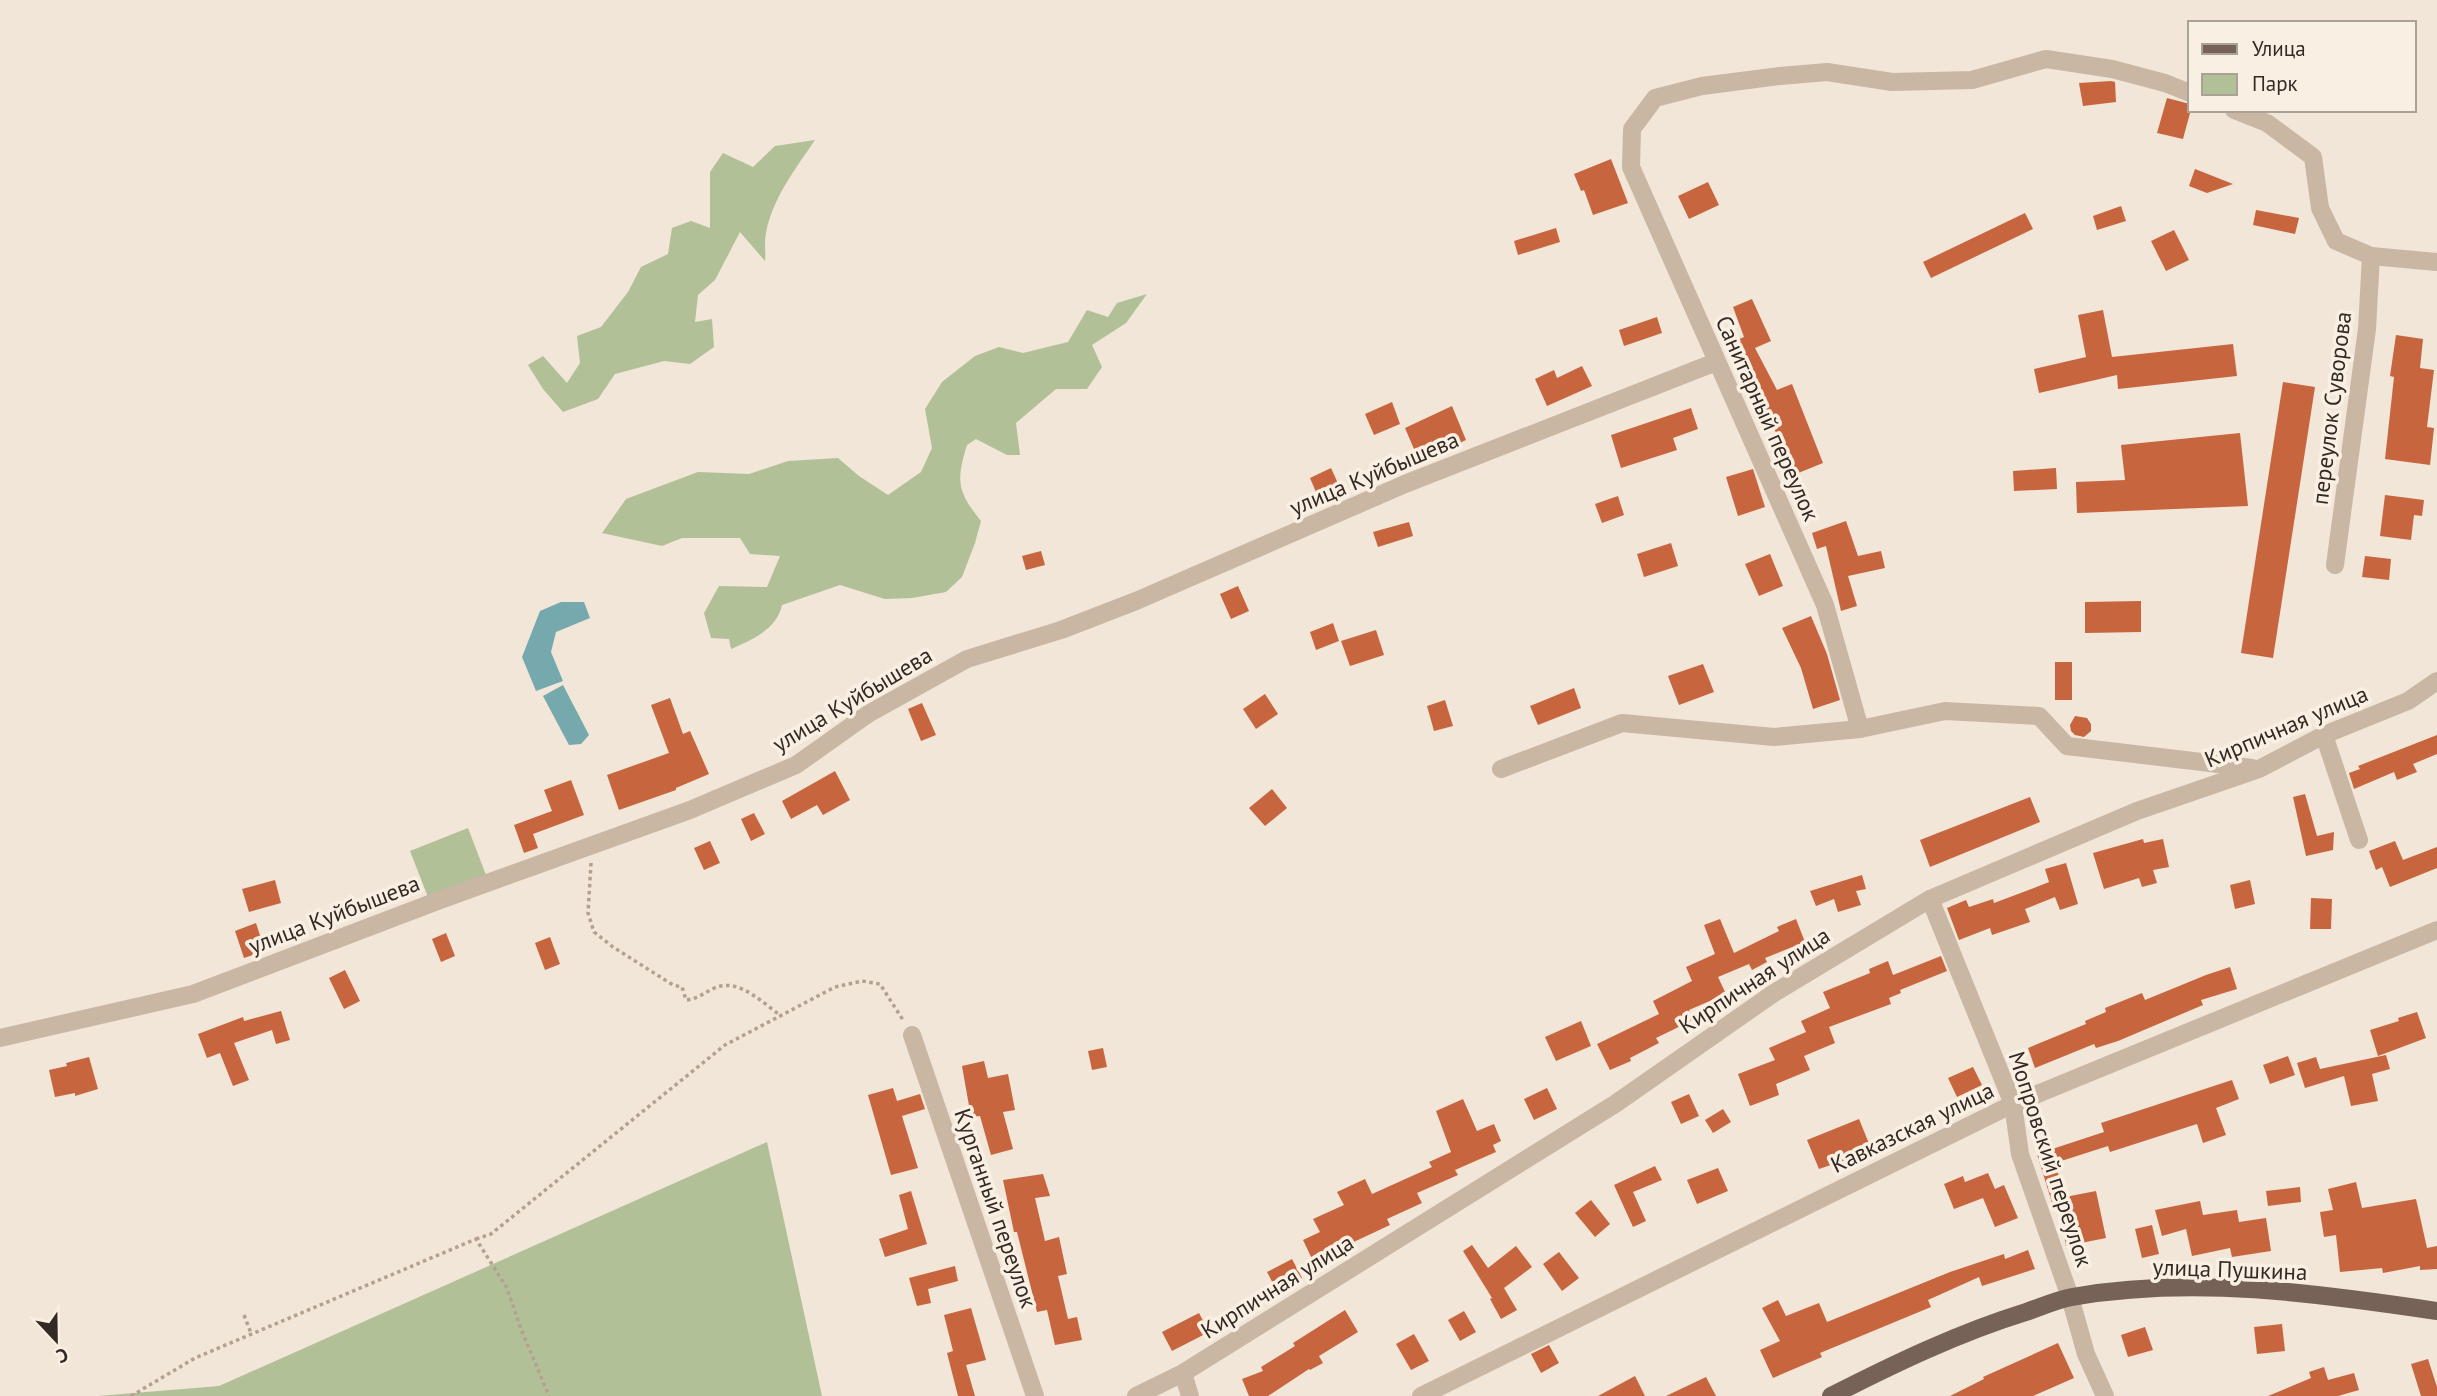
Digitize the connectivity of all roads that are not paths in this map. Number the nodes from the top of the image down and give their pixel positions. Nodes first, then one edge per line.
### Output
1 (2188, 92) edge
2 (2239, 112) edge
3 (2371, 256) junction
4 (2437, 262) edge
5 (1716, 362) junction
6 (2335, 565) dead end
7 (2437, 681) edge
8 (1860, 729) junction
9 (2324, 735) junction
10 (1501, 769) dead end
11 (2259, 769) junction
12 (2359, 840) dead end
13 (1930, 898) junction
14 (2437, 930) edge
15 (912, 1035) road end
16 (0, 1038) edge
17 (2013, 1104) junction
18 (2070, 1297) junction
19 (2437, 1311) edge
20 (1183, 1373) junction
21 (1035, 1396) edge
22 (1136, 1396) edge
23 (1190, 1396) edge
24 (1422, 1396) edge
25 (1831, 1396) edge
26 (2105, 1396) edge

1 - 5 street, Санитарный переулок
2 - 3 street
3 - 4 street
3 - 6 street, переулок Суворова
5 - 8 street, Санитарный переулок
5 - 16 street, улица Куйбышева
7 - 9 street, Кирпичная улица
8 - 10 street
8 - 11 street
9 - 11 street, Кирпичная улица
9 - 12 street
11 - 13 street, Кирпичная улица
13 - 17 street, Мопровский переулок
13 - 20 street, Кирпичная улица
14 - 17 street, Кавказская улица
15 - 21 street, Курганный переулок
17 - 18 street, Мопровский переулок
17 - 24 street, Кавказская улица
18 - 19 main road, улица Пушкина
18 - 25 main road, улица Пушкина
18 - 26 street, Мопровский переулок
20 - 22 street, Кирпичная улица
20 - 23 street

